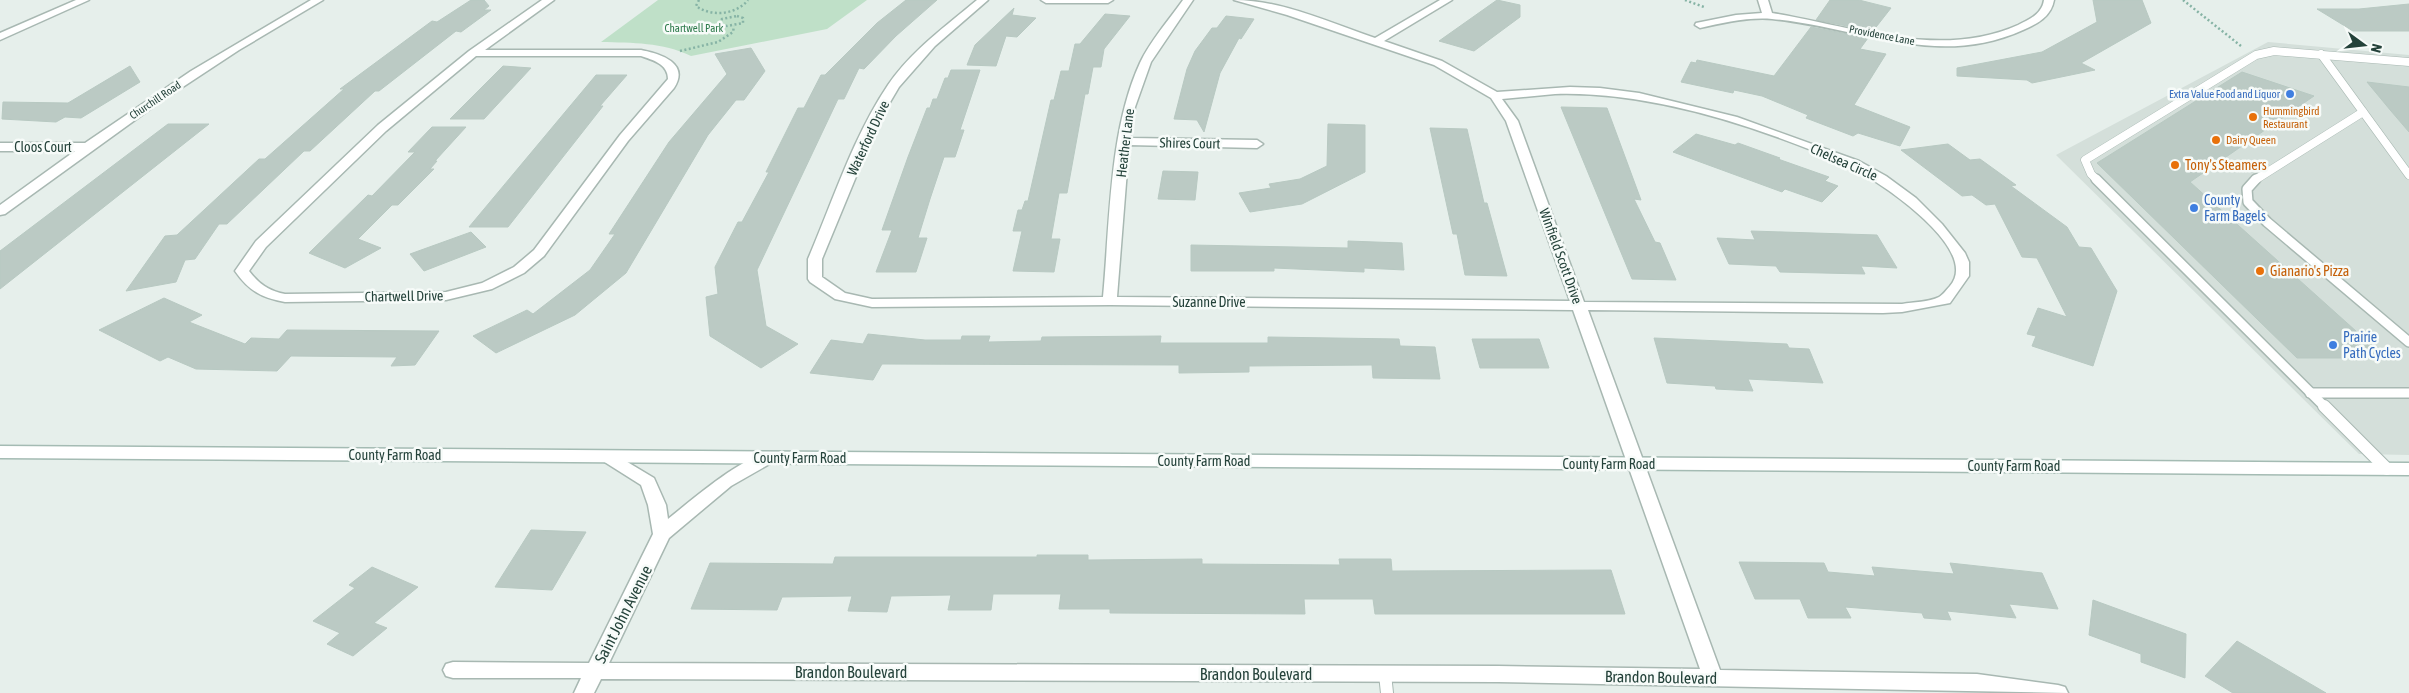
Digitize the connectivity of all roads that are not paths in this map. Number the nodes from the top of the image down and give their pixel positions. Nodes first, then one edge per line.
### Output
1 (84, 0) edge
2 (318, 0) edge
3 (549, 0) edge
4 (984, 0) edge
5 (1046, 0) edge
6 (1108, 0) edge
7 (1188, 0) edge
8 (1239, 0) edge
9 (1446, 0) edge
10 (1763, 0) edge
11 (2049, 0) edge
12 (1768, 16) junction
13 (1700, 25) dead end
14 (0, 37) edge
15 (1377, 41) junction
16 (473, 53) junction
17 (2321, 54) junction
18 (2409, 62) edge
19 (1495, 96) junction
20 (2363, 112) junction
21 (1123, 141) junction
22 (1257, 144) dead end
23 (0, 147) edge
24 (86, 147) junction
25 (2409, 175) edge
26 (0, 210) edge
27 (840, 296) joint
28 (1110, 301) junction
29 (1579, 305) junction
30 (2409, 342) edge
31 (2310, 393) junction
32 (2409, 393) edge
33 (0, 452) edge
34 (609, 457) junction
35 (767, 458) junction
36 (1634, 464) junction
37 (2387, 469) junction
38 (2409, 469) edge
39 (662, 534) junction
40 (453, 670) dead end
41 (594, 670) junction
42 (1713, 678) junction
43 (1386, 684) edge
44 (584, 693) edge
45 (2058, 693) edge

1 - 14 street
2 - 24 street, Churchill Road
3 - 16 street, Chartwell Drive
4 - 27 street, Waterford Drive
5 - 6 street
7 - 21 street, Heather Lane
8 - 15 street, Winfield Scott Drive
9 - 15 street
10 - 12 street
11 - 12 street, Providence Lane
12 - 13 street, Providence Lane
15 - 19 street, Winfield Scott Drive
16 - 16 street, Chartwell Drive
17 - 18 lane
17 - 20 lane
17 - 31 lane
19 - 29 street, Winfield Scott Drive
19 - 29 street, Chelsea Circle
20 - 25 lane
20 - 30 lane
21 - 22 street, Shires Court
21 - 28 street, Heather Lane
23 - 24 street, Cloos Court
24 - 26 street, Churchill Road
27 - 28 street, Suzanne Drive
28 - 29 street, Suzanne Drive
29 - 36 street, Winfield Scott Drive
31 - 32 lane
31 - 37 lane
33 - 34 street, County Farm Road
34 - 35 street, County Farm Road
34 - 39 street
35 - 36 street, County Farm Road
35 - 39 street
36 - 37 street, County Farm Road
36 - 42 street, Winfield Scott Drive
37 - 38 street, County Farm Road
39 - 41 street, Saint John Avenue
40 - 41 street, Brandon Boulevard
41 - 43 street, Brandon Boulevard
41 - 44 street, Saint John Avenue
42 - 43 street, Brandon Boulevard
42 - 45 street, Brandon Boulevard

